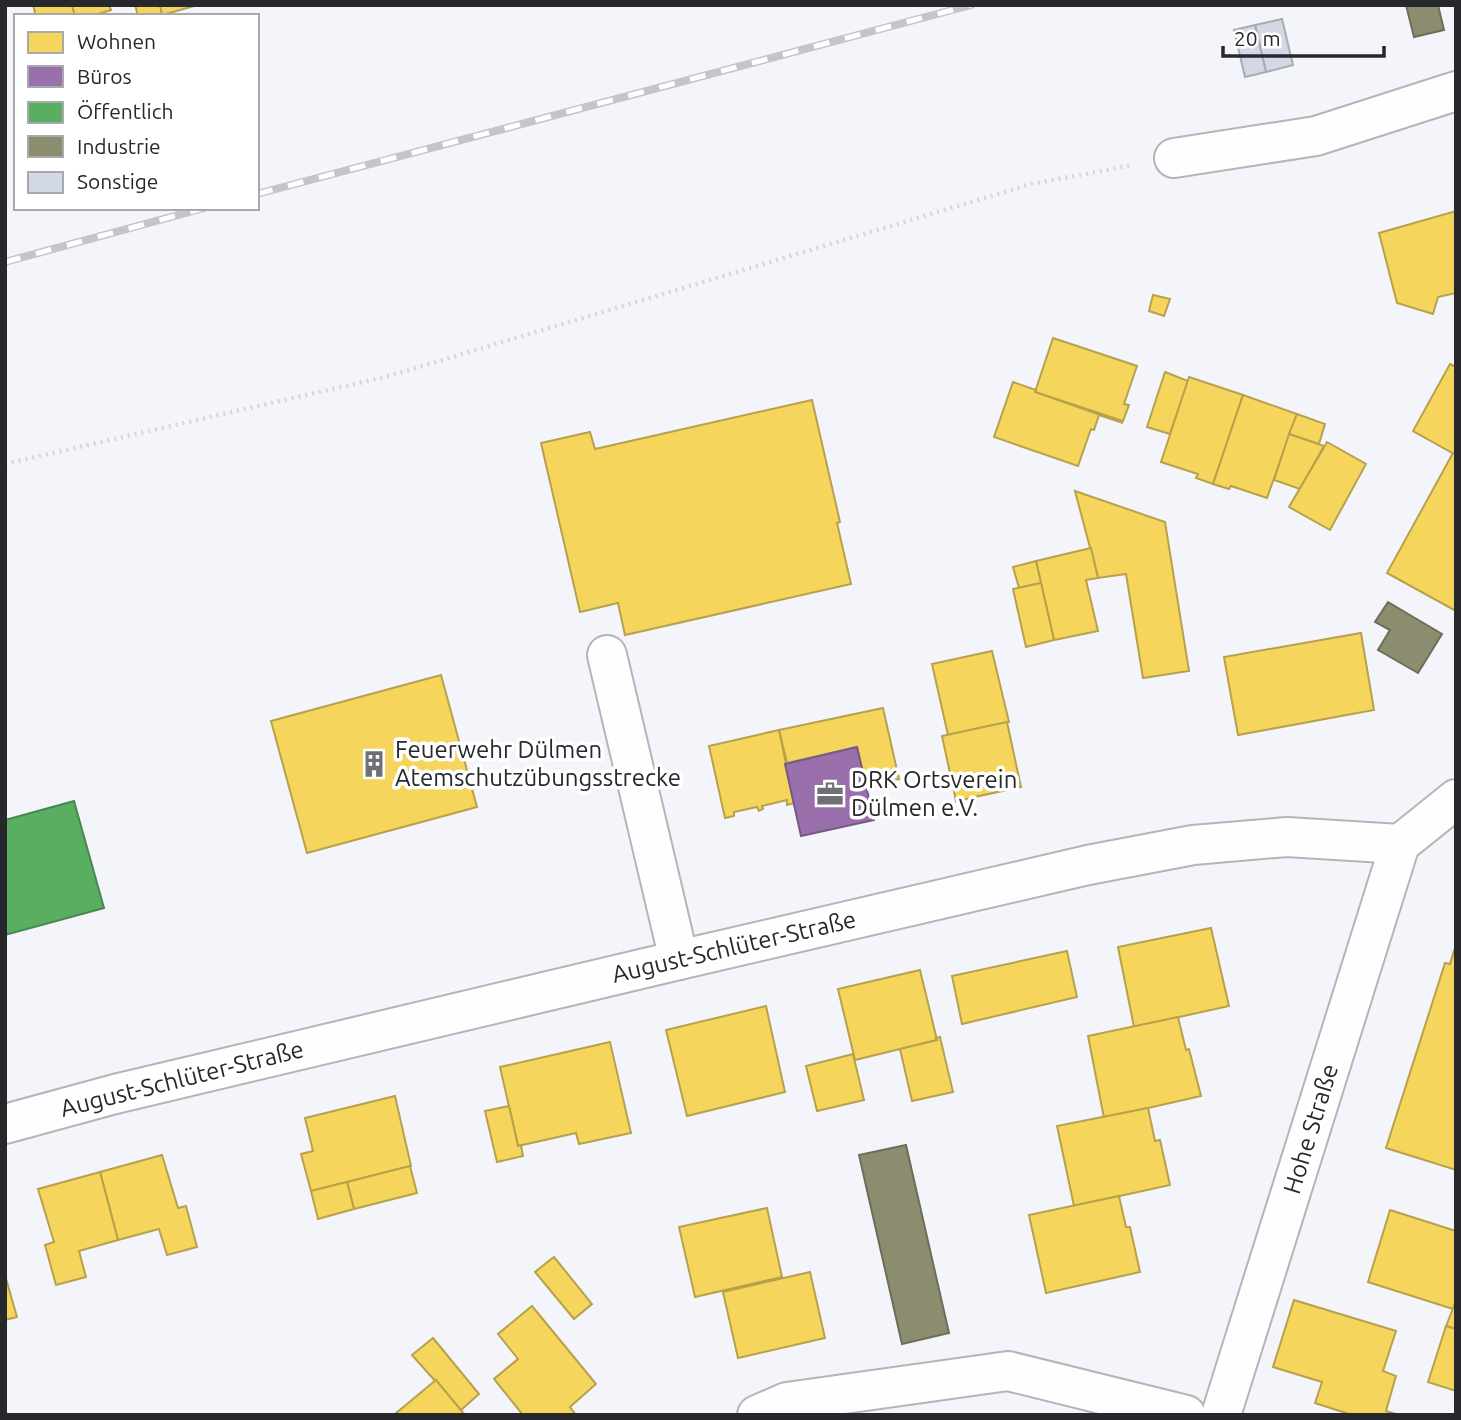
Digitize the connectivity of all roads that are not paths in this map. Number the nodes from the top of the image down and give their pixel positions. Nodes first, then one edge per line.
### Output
1 (1456, 91) edge
2 (1174, 158) road end
3 (607, 655) dead end
4 (1456, 799) edge
5 (1400, 844) junction
6 (679, 960) junction
7 (5, 1124) edge
8 (757, 1415) edge
9 (1186, 1415) edge
10 (1221, 1415) edge

1 - 2 street
3 - 6 street
4 - 5 street
5 - 6 street, August-Schlüter-Straße
5 - 10 street, Hohe Straße
6 - 7 street, August-Schlüter-Straße
8 - 9 street

